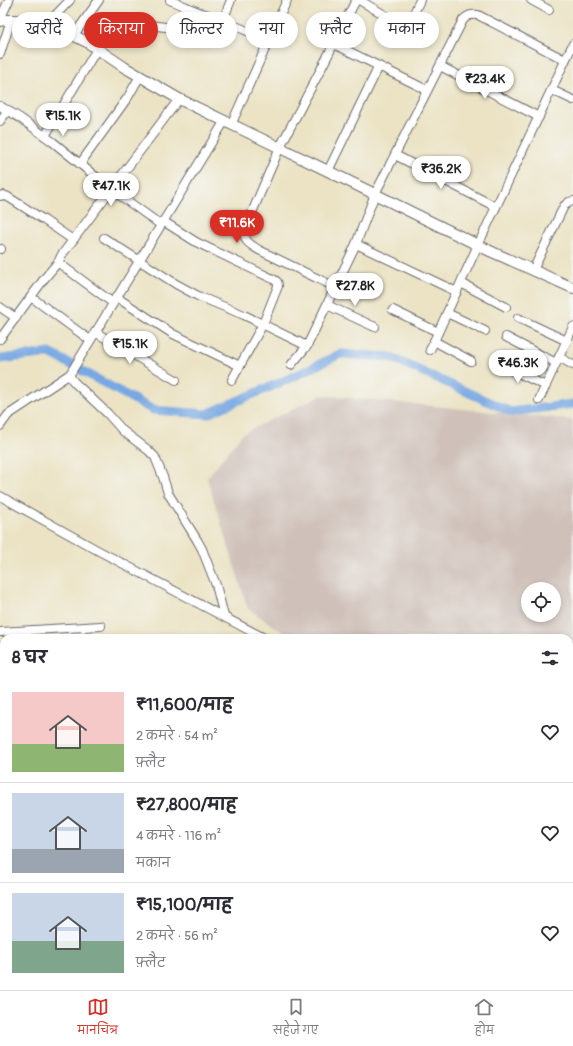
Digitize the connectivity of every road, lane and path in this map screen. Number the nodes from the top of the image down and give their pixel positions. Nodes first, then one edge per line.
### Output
1 (9, 0) edge
2 (70, 0) edge
3 (99, 0) edge
4 (170, 0) edge
5 (231, 0) edge
6 (286, 0) edge
7 (356, 0) edge
8 (359, 0) edge
9 (420, 0) edge
10 (531, 0) edge
11 (549, 10) dead end
12 (59, 12) edge
13 (281, 12) edge
14 (350, 12) edge
15 (379, 12) edge
16 (414, 12) edge
17 (3, 18) edge
18 (238, 27) dead end
19 (245, 30) edge
20 (76, 32) edge
21 (573, 44) edge
22 (264, 48) edge
23 (332, 48) edge
24 (342, 48) edge
25 (97, 49) joint
26 (0, 54) edge
27 (565, 60) junction
28 (379, 66) junction
29 (440, 66) junction
30 (140, 76) junction
31 (428, 90) junction
32 (552, 90) junction
33 (178, 100) junction
34 (573, 100) edge
35 (0, 106) edge
36 (8, 110) junction
37 (539, 117) junction
38 (0, 121) edge
39 (227, 123) junction
40 (45, 136) junction
41 (280, 147) junction
42 (395, 155) junction
43 (80, 164) junction
44 (328, 171) junction
45 (111, 189) junction
46 (376, 194) junction
47 (0, 196) edge
48 (573, 201) edge
49 (496, 207) junction
50 (162, 223) junction
51 (104, 238) dead end
52 (73, 240) junction
53 (356, 244) junction
54 (478, 245) junction
55 (59, 261) junction
56 (139, 261) junction
57 (533, 270) junction
58 (461, 283) junction
59 (335, 287) junction
60 (573, 288) edge
61 (457, 292) junction
62 (31, 297) junction
63 (114, 300) junction
64 (327, 305) junction
65 (0, 307) edge
66 (506, 307) dead end
67 (393, 310) dead end
68 (447, 313) junction
69 (16, 318) junction
70 (518, 318) dead end
71 (263, 324) junction
72 (375, 327) dead end
73 (573, 327) edge
74 (485, 331) dead end
75 (94, 332) junction
76 (438, 332) junction
77 (506, 338) dead end
78 (0, 339) edge
79 (90, 340) junction
80 (434, 341) junction
81 (567, 341) junction
82 (307, 346) junction
83 (430, 350) dead end
84 (558, 360) junction
85 (471, 361) dead end
86 (499, 364) dead end
87 (291, 365) dead end
88 (573, 365) edge
89 (240, 366) junction
90 (71, 372) junction
91 (176, 380) dead end
92 (232, 380) dead end
93 (546, 386) junction
94 (539, 400) dead end
95 (0, 426) edge
96 (0, 496) edge
97 (224, 616) junction
98 (101, 626) dead end
99 (0, 632) edge
100 (257, 634) edge

1 - 17 street
2 - 12 street
3 - 20 street
4 - 5 street
6 - 13 street
7 - 14 street
8 - 15 street
9 - 16 street
10 - 11 street
17 - 26 street
18 - 19 street
21 - 27 street
22 - 39 street
23 - 41 street
24 - 28 street
25 - 30 street
25 - 40 street
27 - 29 street
27 - 32 street
28 - 31 street
28 - 44 street
29 - 31 street
29 - 37 street
30 - 33 street
30 - 43 street
31 - 42 street
32 - 34 street
32 - 37 street
33 - 39 street
33 - 45 street
35 - 36 street
36 - 38 street
36 - 40 street
37 - 49 street
39 - 41 street
39 - 50 street
40 - 43 street
41 - 44 street
41 - 59 street
42 - 46 street
42 - 49 street
43 - 45 street
44 - 46 street
45 - 50 street
45 - 52 street
46 - 53 street
46 - 54 street
47 - 52 street
48 - 57 street
49 - 54 street
50 - 56 street
50 - 71 street
51 - 56 street
52 - 55 street
53 - 59 street
53 - 61 street
54 - 57 street
54 - 58 street
55 - 62 street
55 - 63 street
56 - 63 street
56 - 71 street
57 - 60 street
58 - 61 street
58 - 66 street
59 - 64 street
61 - 68 street
62 - 69 street
62 - 79 street
63 - 75 street
63 - 89 street
64 - 72 street
64 - 82 street
65 - 69 street
67 - 76 street
68 - 74 street
68 - 76 street
69 - 78 street
70 - 81 street
71 - 82 street
71 - 89 street
73 - 81 street
75 - 79 street
75 - 91 street
76 - 80 street
77 - 84 street
79 - 90 street
80 - 83 street
80 - 85 street
81 - 84 street
82 - 87 street
84 - 88 street
84 - 93 street
86 - 93 street
89 - 92 street
90 - 95 street
90 - 97 street
93 - 94 street
96 - 97 street
97 - 100 street
98 - 99 street

